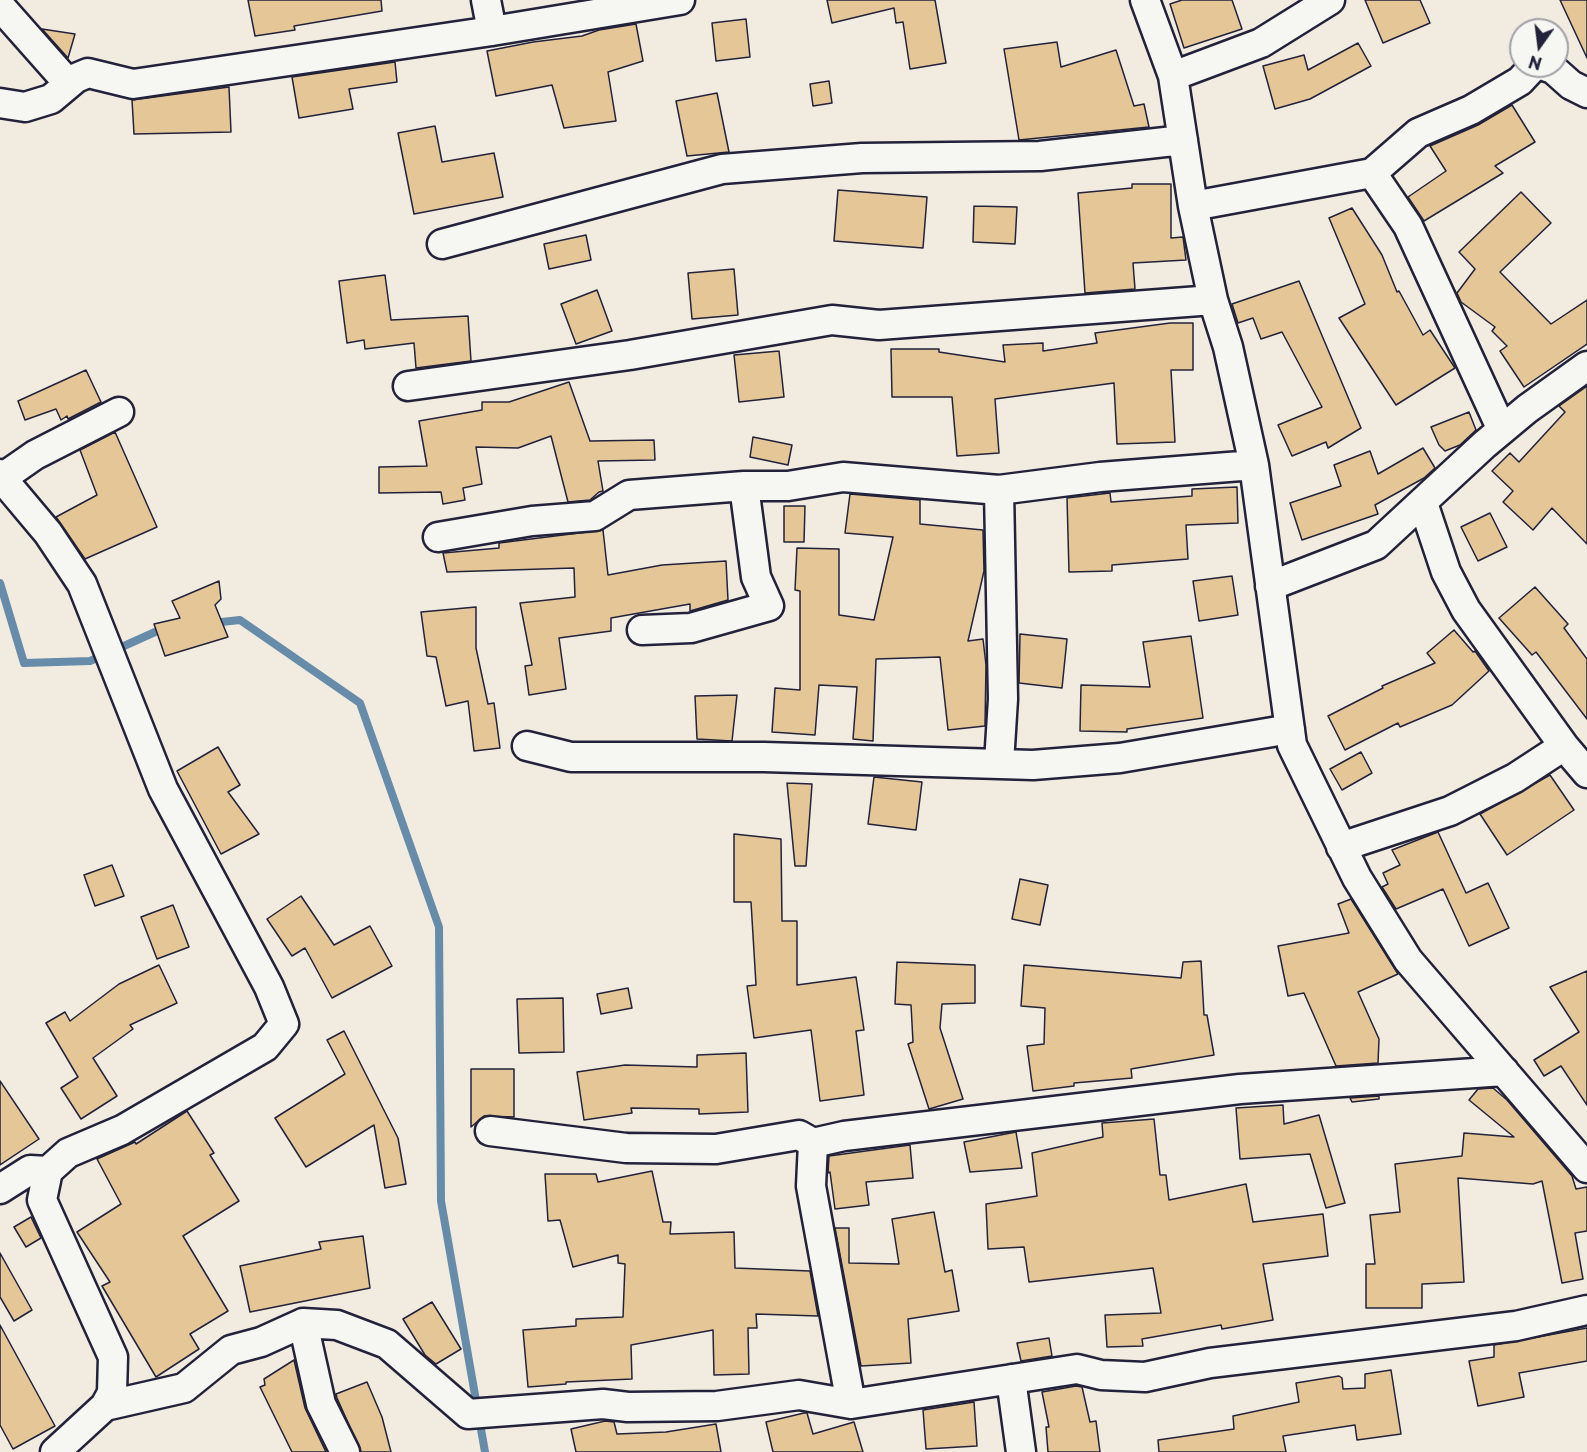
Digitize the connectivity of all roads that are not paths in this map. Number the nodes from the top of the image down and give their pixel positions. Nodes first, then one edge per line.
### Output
1 (486, 0) edge
2 (680, 0) edge
3 (1145, 0) edge
4 (1329, 0) edge
5 (0, 6) edge
6 (492, 31) junction
7 (1173, 76) junction
8 (1523, 78) edge
9 (1563, 78) edge
10 (69, 84) junction
11 (1587, 93) edge
12 (0, 103) edge
13 (1183, 140) junction
14 (1372, 173) junction
15 (1193, 206) junction
16 (442, 243) dead end
17 (1213, 300) junction
18 (1587, 366) edge
19 (408, 386) dead end
20 (119, 412) dead end
21 (1502, 430) junction
22 (1254, 465) junction
23 (1, 476) edge
24 (744, 486) junction
25 (999, 490) junction
26 (1423, 503) junction
27 (438, 537) dead end
28 (1270, 586) junction
29 (642, 630) dead end
30 (1290, 729) junction
31 (527, 746) dead end
32 (1564, 746) junction
33 (999, 763) junction
34 (1587, 773) edge
35 (1341, 847) junction
36 (1504, 1071) junction
37 (490, 1131) dead end
38 (813, 1143) junction
39 (1587, 1168) edge
40 (39, 1171) junction
41 (0, 1189) edge
42 (1587, 1310) edge
43 (303, 1323) junction
44 (1011, 1379) junction
45 (851, 1404) junction
46 (105, 1406) junction
47 (55, 1452) edge
48 (345, 1452) edge
49 (1021, 1452) edge

1 - 6 street
2 - 6 street
3 - 7 street
4 - 7 street
5 - 10 street
6 - 10 street
7 - 13 street
8 - 14 street
9 - 11 street
10 - 12 street
13 - 15 street
13 - 16 street
14 - 15 street
14 - 21 street
15 - 17 street
17 - 19 street
17 - 22 street
18 - 21 street
20 - 23 street
21 - 26 street
22 - 25 street
22 - 28 street
23 - 40 street
24 - 25 street
24 - 27 street
24 - 29 street
25 - 33 street
26 - 28 street
26 - 32 street
28 - 30 street
30 - 33 street
30 - 35 street
31 - 33 street
32 - 34 street
32 - 35 street
35 - 36 street
36 - 38 street
36 - 39 street
37 - 38 street
38 - 45 street
40 - 41 street
40 - 46 street
42 - 44 street
43 - 45 street
43 - 46 street
43 - 48 street
44 - 45 street
44 - 49 street
46 - 47 street

